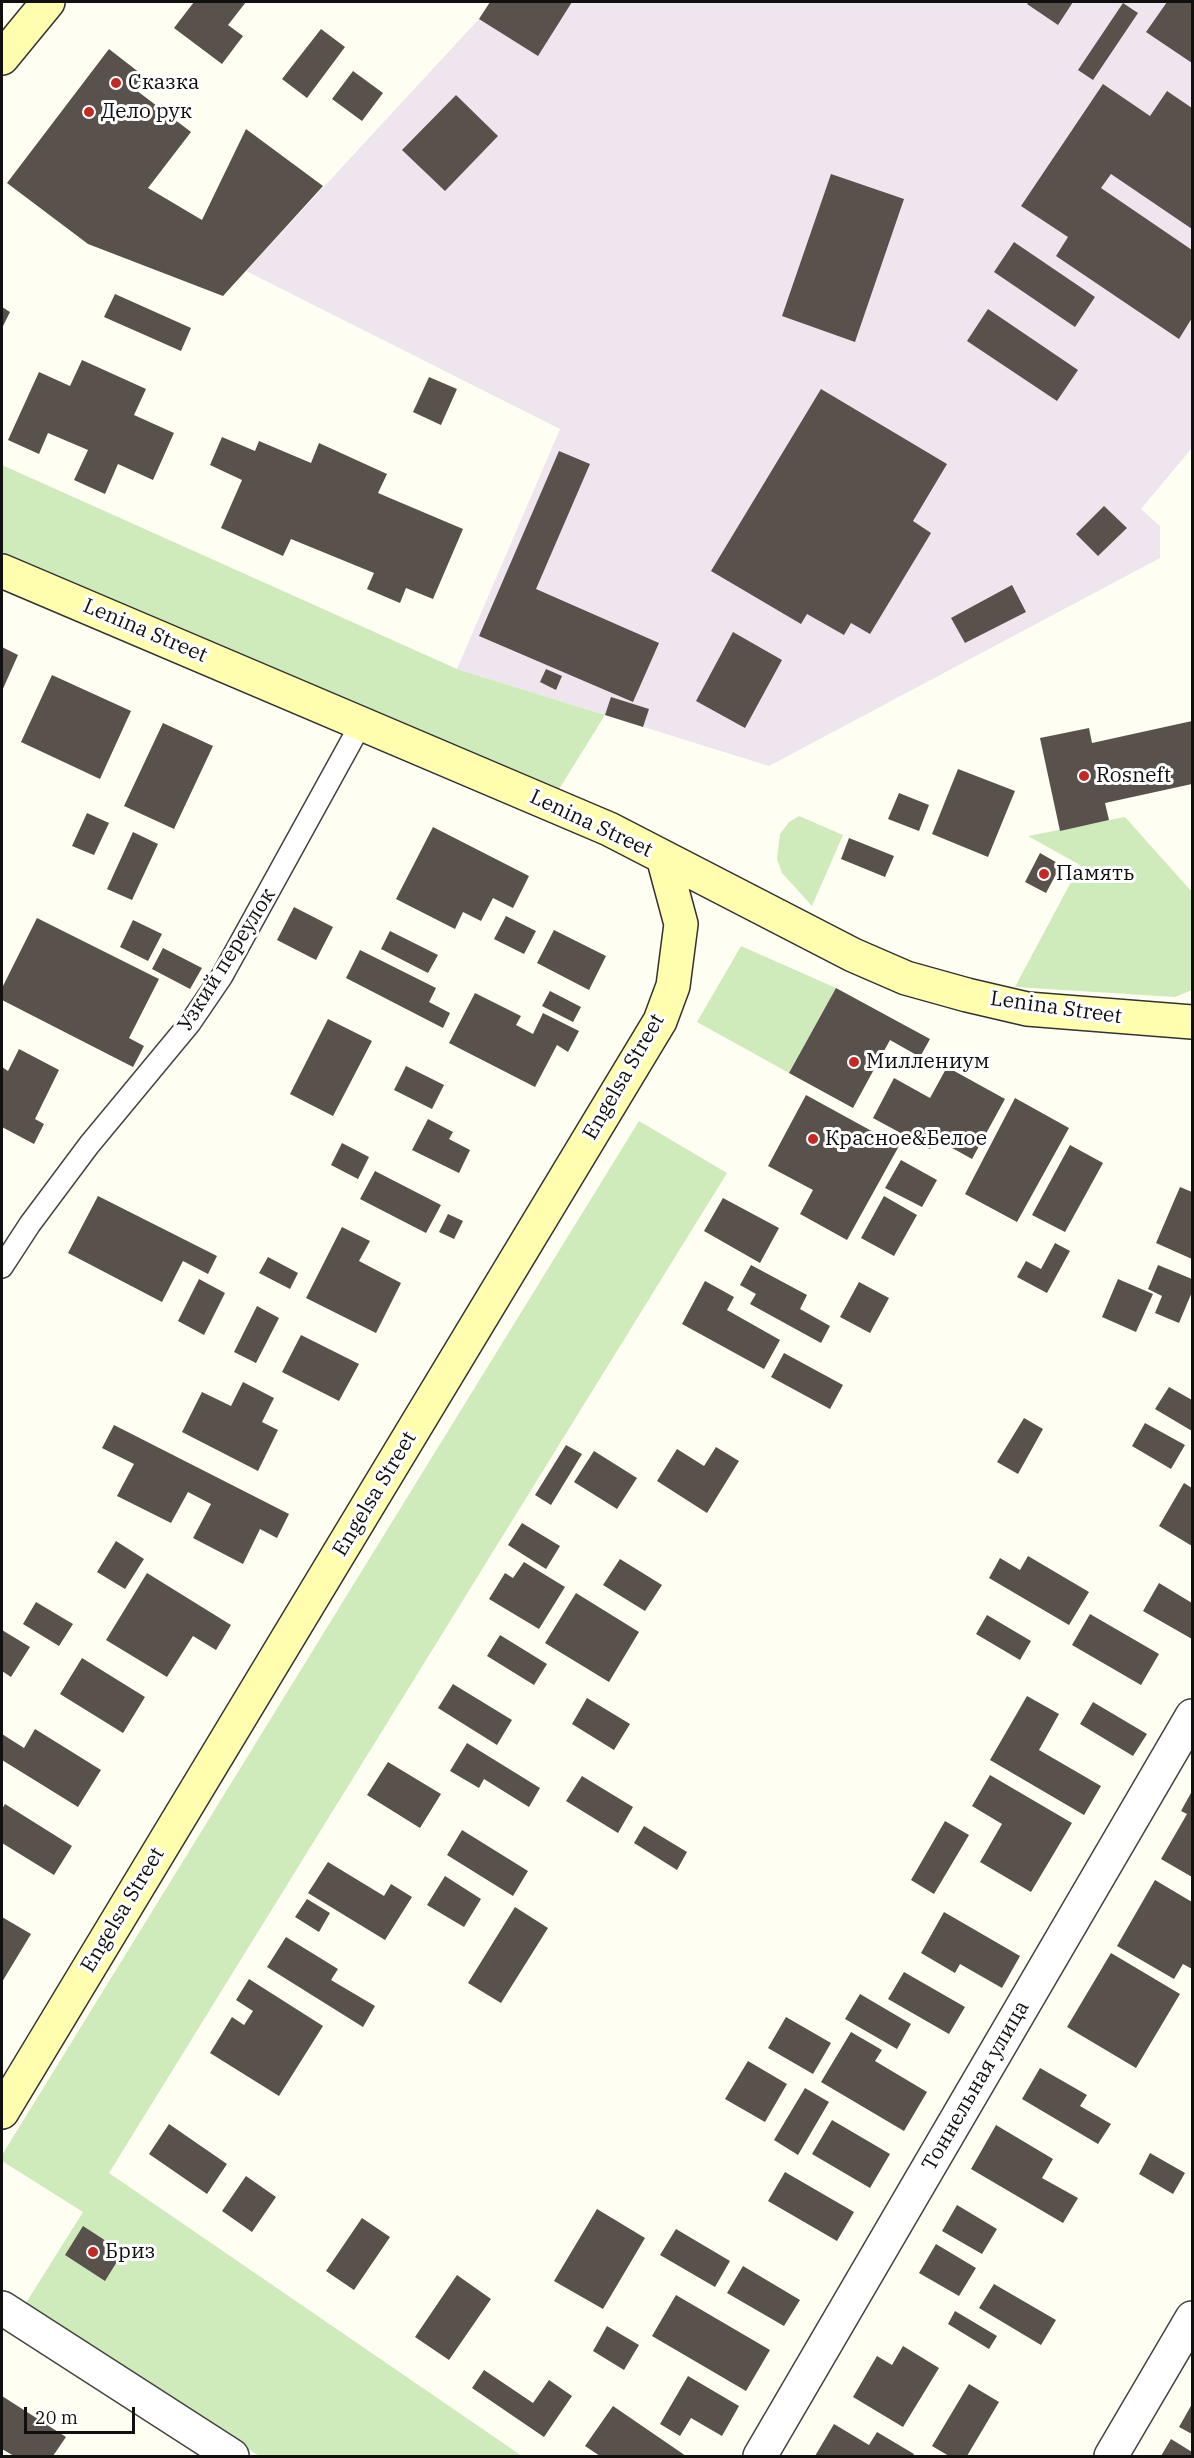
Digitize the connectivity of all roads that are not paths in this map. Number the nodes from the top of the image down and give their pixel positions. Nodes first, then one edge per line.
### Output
1 (48, 2) edge
2 (2, 58) edge
3 (2, 571) edge
4 (362, 722) junction
5 (663, 857) junction
6 (1192, 1022) edge
7 (2, 1267) edge
8 (1192, 1716) edge
9 (2, 2112) edge
10 (2, 2308) edge
11 (1192, 2318) edge
12 (232, 2457) edge
13 (760, 2457) edge
14 (1111, 2457) edge

1 - 2 street
3 - 4 street, Lenina Street
4 - 5 street, Lenina Street
4 - 7 lane, Узкий переулок
5 - 6 street, Lenina Street
5 - 9 street, Engelsa Street
8 - 13 street, Тоннельная улица
10 - 12 street
11 - 14 street

